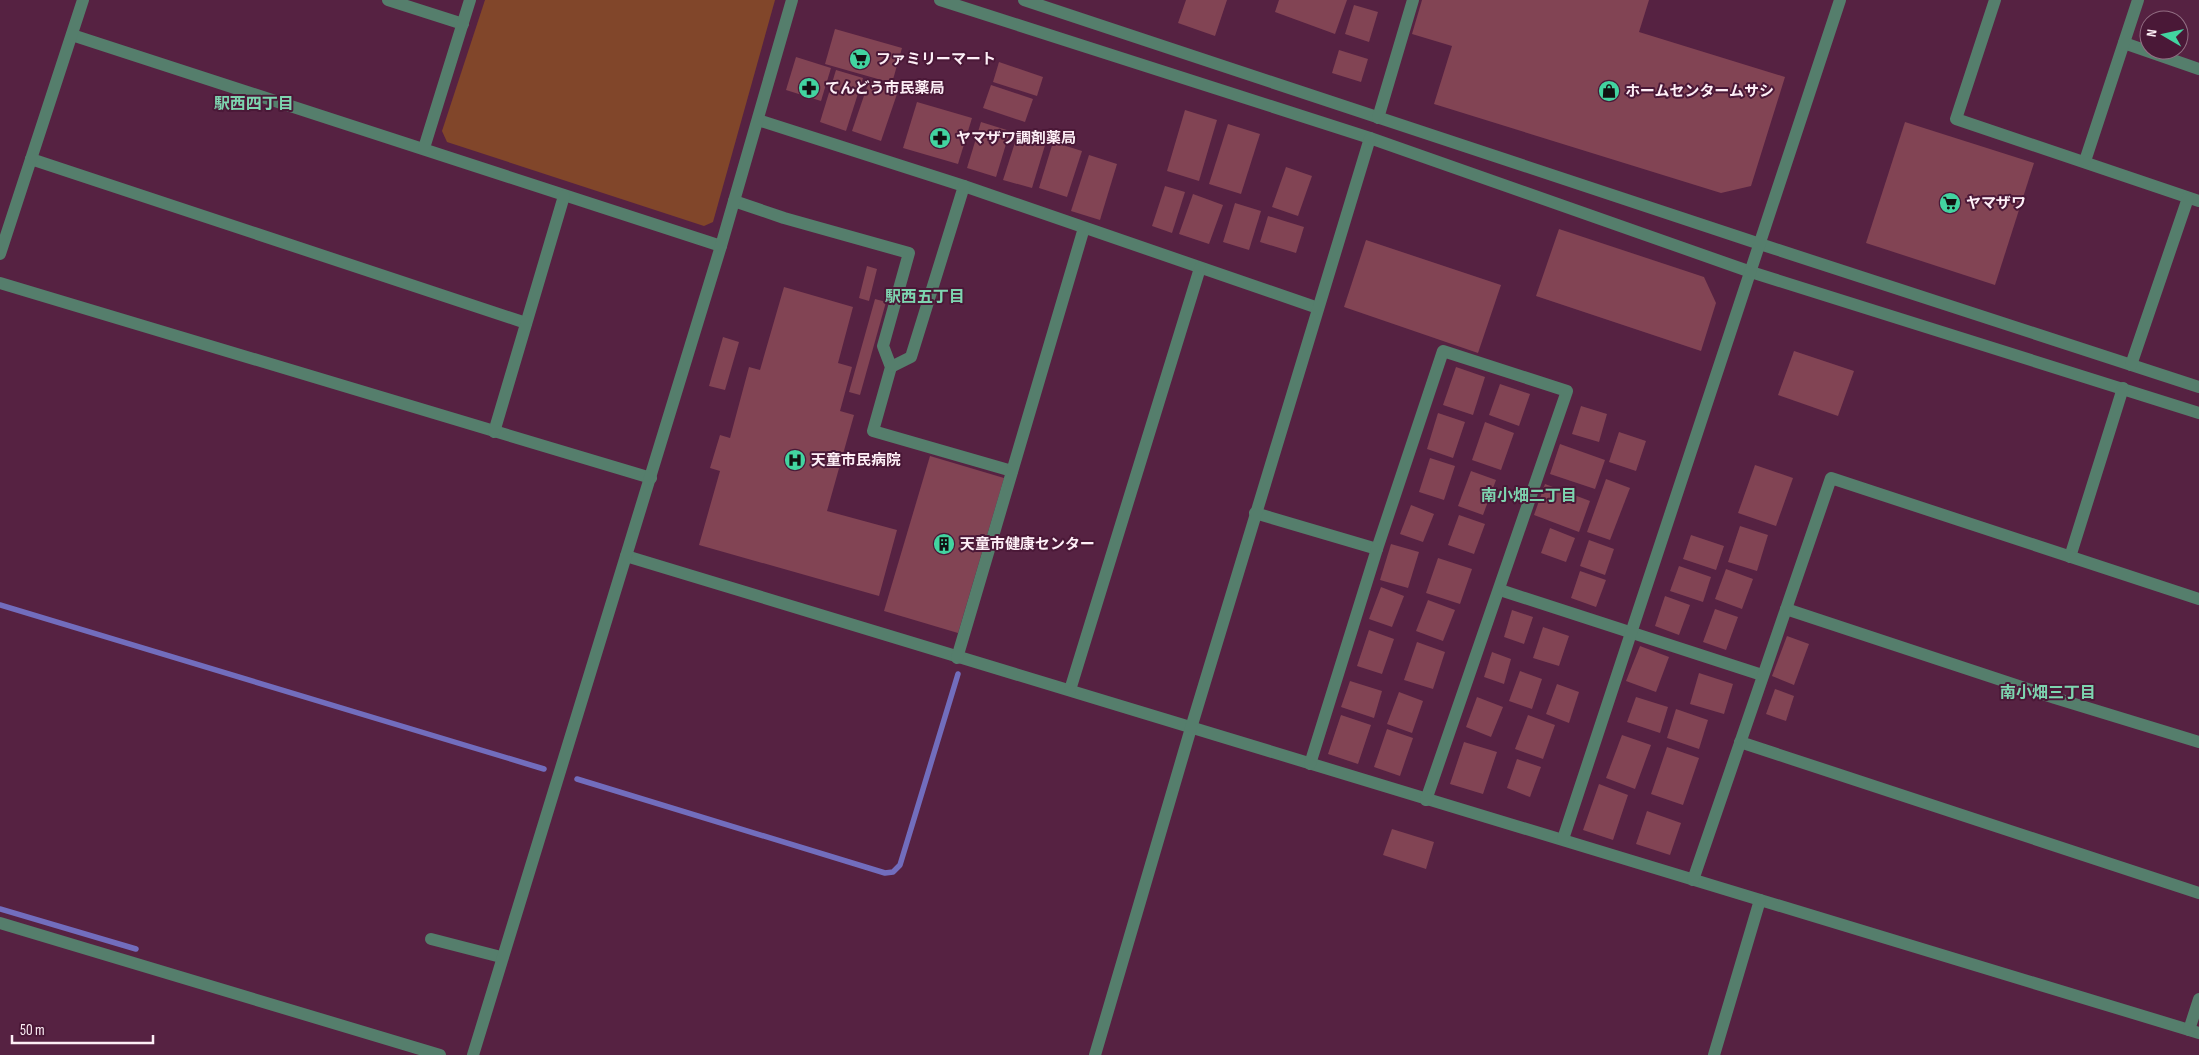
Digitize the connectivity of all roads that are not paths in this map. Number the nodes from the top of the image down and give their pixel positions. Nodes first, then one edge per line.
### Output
1 (83, 0) edge
2 (388, 0) edge
3 (470, 0) edge
4 (792, 0) edge
5 (940, 0) edge
6 (1024, 0) edge
7 (1413, 0) edge
8 (1840, 0) edge
9 (1995, 0) edge
10 (2138, 0) edge
11 (463, 24) junction
12 (72, 35) junction
13 (2124, 43) junction
14 (2199, 69) edge
15 (1378, 118) junction
16 (758, 120) junction
17 (1370, 138) junction
18 (424, 148) junction
19 (31, 159) junction
20 (2085, 161) junction
21 (964, 186) junction
22 (564, 196) junction
23 (2193, 199) edge
24 (734, 201) junction
25 (1084, 228) junction
26 (1760, 244) junction
27 (722, 246) junction
28 (0, 254) edge
29 (1200, 268) junction
30 (1751, 272) junction
31 (0, 283) edge
32 (1318, 308) junction
33 (526, 323) junction
34 (2131, 365) junction
35 (891, 367) junction
36 (2199, 387) edge
37 (2123, 388) junction
38 (2199, 413) edge
39 (494, 432) junction
40 (1012, 470) junction
41 (651, 478) junction
42 (1255, 513) junction
43 (1377, 549) junction
44 (626, 556) junction
45 (2070, 557) junction
46 (1500, 590) junction
47 (2199, 599) edge
48 (1786, 609) junction
49 (1632, 633) junction
50 (957, 658) junction
51 (1762, 675) junction
52 (1070, 690) junction
53 (1191, 728) junction
54 (1740, 742) junction
55 (2199, 742) edge
56 (1310, 764) junction
57 (1426, 800) junction
58 (1563, 839) junction
59 (1693, 880) junction
60 (2199, 893) edge
61 (1760, 900) junction
62 (0, 923) edge
63 (431, 939) dead end
64 (501, 957) junction
65 (2199, 999) edge
66 (2194, 1032) edge
67 (440, 1055) edge
68 (473, 1055) edge
69 (1095, 1055) edge
70 (1714, 1055) edge

1 - 12 street
2 - 11 street
3 - 11 street
4 - 16 street
5 - 17 street
6 - 15 street
7 - 15 street
8 - 26 street
9 - 20 street
10 - 13 street
11 - 18 street
12 - 18 street
12 - 19 street
13 - 14 street
13 - 20 street
15 - 26 street
16 - 21 street
16 - 24 street
17 - 30 street
17 - 32 street
18 - 22 street
19 - 28 street
19 - 33 street
20 - 23 street
21 - 25 street
21 - 35 street
22 - 27 street
22 - 33 street
23 - 34 street
24 - 27 street
24 - 35 street
25 - 29 street
25 - 40 street
26 - 30 street
26 - 34 street
27 - 41 street
29 - 32 street
29 - 52 street
30 - 37 street
30 - 49 street
31 - 39 street
32 - 42 street
33 - 39 street
34 - 36 street
35 - 40 street
37 - 38 street
37 - 45 street
39 - 41 street
40 - 50 street
41 - 44 street
42 - 43 street
42 - 53 street
43 - 46 street
43 - 56 street
44 - 50 street
44 - 64 street
45 - 47 street
45 - 48 street
46 - 49 street
46 - 57 street
48 - 51 street
48 - 55 street
49 - 51 street
49 - 58 street
50 - 52 street
51 - 54 street
52 - 53 street
53 - 56 street
53 - 69 street
54 - 59 street
54 - 60 street
56 - 57 street
57 - 58 street
58 - 59 street
59 - 61 street
61 - 66 street
61 - 70 street
62 - 67 street
63 - 64 street
64 - 68 street
65 - 66 street

